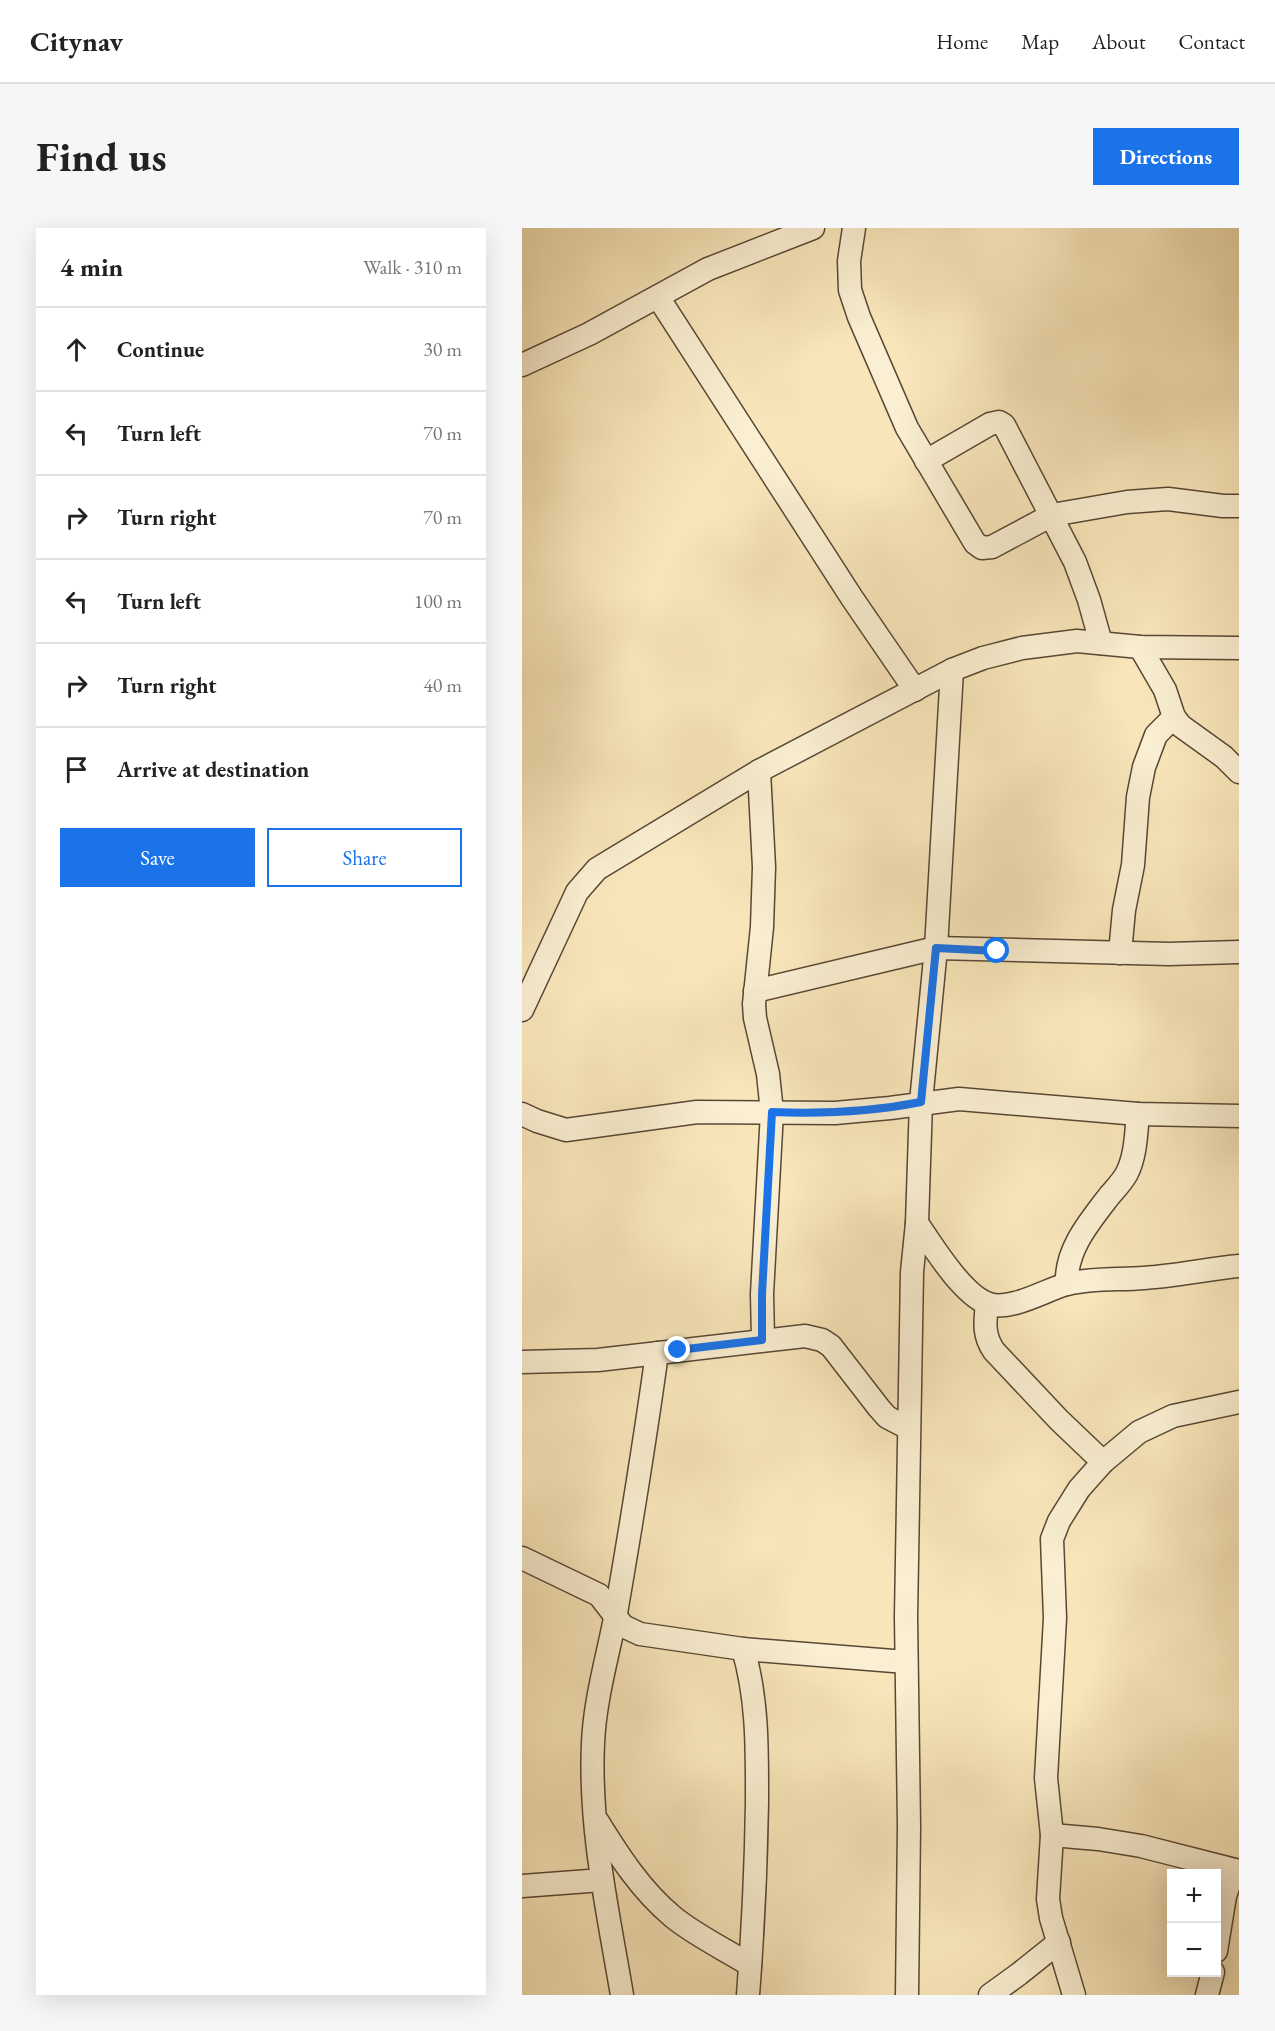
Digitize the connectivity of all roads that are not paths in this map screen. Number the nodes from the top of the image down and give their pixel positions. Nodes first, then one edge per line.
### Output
1 (813, 228) edge
2 (854, 228) edge
3 (658, 297) junction
4 (522, 364) edge
5 (926, 462) junction
6 (1239, 506) edge
7 (1052, 515) junction
8 (1101, 643) junction
9 (1140, 647) junction
10 (1239, 648) edge
11 (952, 670) junction
12 (915, 690) junction
13 (1174, 717) junction
14 (759, 771) junction
15 (1239, 772) edge
16 (936, 948) junction
17 (1239, 952) edge
18 (1120, 953) junction
19 (755, 991) junction
20 (522, 1010) edge
21 (921, 1102) junction
22 (772, 1112) junction
23 (522, 1114) edge
24 (1138, 1114) junction
25 (1239, 1116) edge
26 (917, 1223) junction
27 (1239, 1266) edge
28 (1067, 1284) junction
29 (987, 1304) junction
30 (762, 1340) junction
31 (657, 1353) junction
32 (522, 1362) edge
33 (1239, 1402) edge
34 (908, 1428) junction
35 (1103, 1462) junction
36 (522, 1558) edge
37 (615, 1617) junction
38 (743, 1649) junction
39 (906, 1662) junction
40 (594, 1816) junction
41 (1052, 1835) junction
42 (1236, 1871) edge
43 (602, 1880) junction
44 (522, 1886) edge
45 (1221, 1923) edge
46 (1059, 1942) junction
47 (750, 1965) junction
48 (1212, 1977) edge
49 (622, 1995) edge
50 (748, 1995) edge
51 (908, 1995) edge
52 (990, 1995) edge
53 (1074, 1995) edge
54 (1208, 1995) edge

1 - 3 street
2 - 5 street
3 - 4 street
3 - 12 street
5 - 7 street
5 - 7 street
6 - 7 street
7 - 8 street
8 - 9 street
8 - 11 street
9 - 10 street
9 - 13 street
11 - 12 street
11 - 16 street
12 - 14 street
13 - 15 street
13 - 18 street
14 - 19 street
14 - 20 street
16 - 18 street
16 - 19 street
16 - 21 street
17 - 18 street
19 - 22 street
21 - 22 street
21 - 24 street
21 - 26 street
22 - 23 street
22 - 30 street
24 - 25 street
24 - 28 street
26 - 29 street
26 - 34 street
27 - 28 street
28 - 29 street
29 - 35 street
30 - 31 street
30 - 34 street
31 - 32 street
31 - 37 street
33 - 35 street
34 - 39 street
35 - 41 street
36 - 37 street
37 - 38 street
37 - 40 street
38 - 39 street
38 - 47 street
39 - 51 street
40 - 43 street
40 - 47 street
41 - 42 street
41 - 46 street
42 - 45 street
43 - 44 street
43 - 49 street
46 - 52 street
46 - 53 street
47 - 50 street
48 - 54 street

